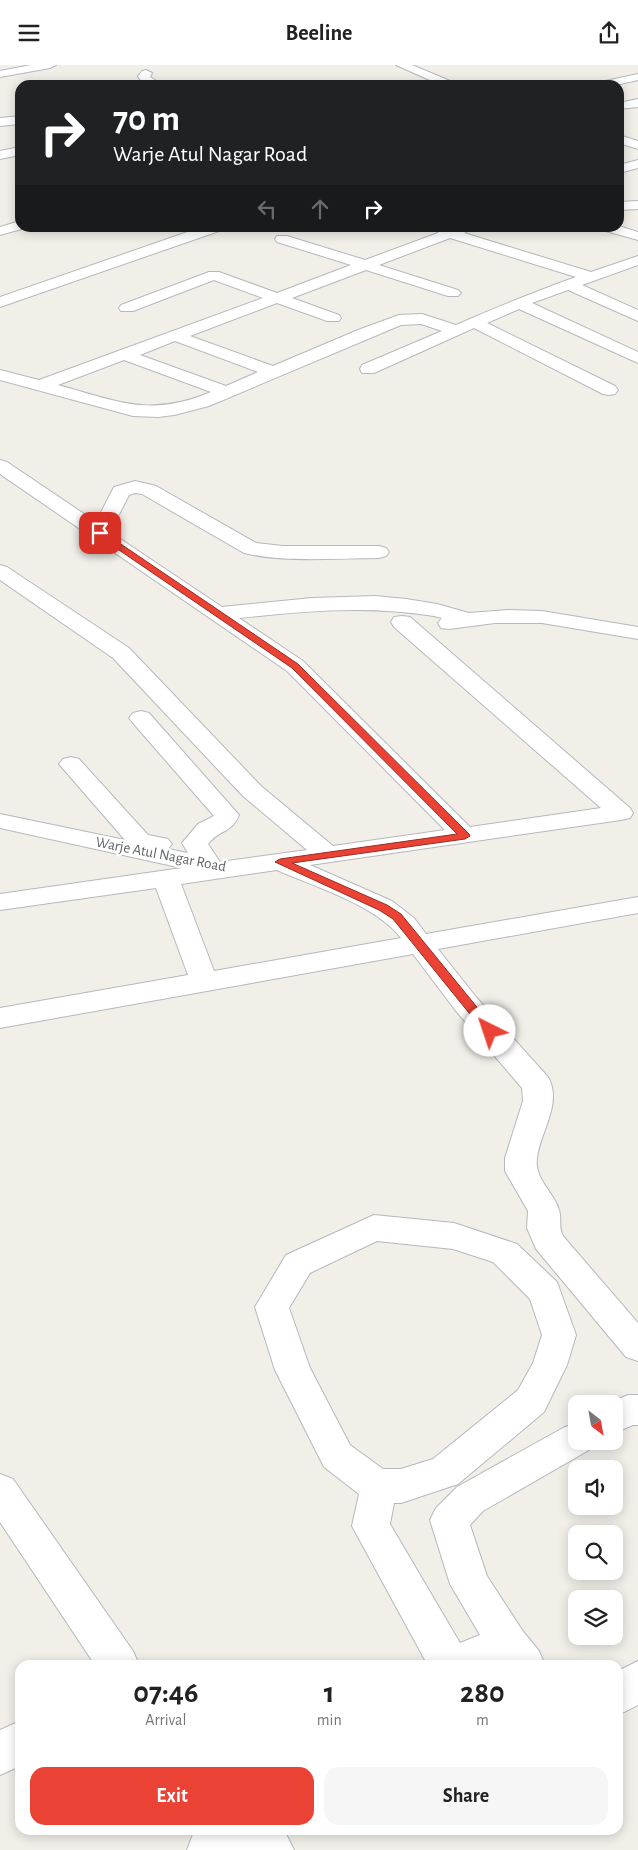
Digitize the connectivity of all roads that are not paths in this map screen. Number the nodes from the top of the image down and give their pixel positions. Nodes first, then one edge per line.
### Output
1 (50, 65) edge
2 (402, 65) edge
3 (146, 73) dead end
4 (0, 74) edge
5 (638, 77) edge
6 (147, 80) edge
7 (439, 80) edge
8 (624, 80) edge
9 (638, 103) edge
10 (624, 105) edge
11 (15, 120) edge
12 (0, 122) edge
13 (624, 141) edge
14 (638, 145) edge
15 (15, 152) edge
16 (0, 155) edge
17 (638, 164) edge
18 (624, 168) edge
19 (638, 205) edge
20 (624, 206) edge
21 (15, 226) edge
22 (0, 231) edge
23 (202, 232) edge
24 (444, 232) edge
25 (456, 232) edge
26 (624, 232) edge
27 (451, 234) junction
28 (638, 236) edge
29 (282, 239) dead end
30 (362, 248) dead end
31 (390, 257) junction
32 (638, 260) edge
33 (366, 266) junction
34 (612, 269) junction
35 (588, 276) junction
36 (629, 276) dead end
37 (567, 284) junction
38 (453, 293) dead end
39 (280, 297) junction
40 (0, 302) edge
41 (518, 303) junction
42 (126, 308) dead end
43 (638, 316) edge
44 (334, 318) dead end
45 (474, 322) junction
46 (456, 330) junction
47 (176, 336) junction
48 (125, 355) junction
49 (638, 358) edge
50 (368, 369) dead end
51 (273, 372) junction
52 (0, 375) edge
53 (40, 386) junction
54 (609, 390) dead end
55 (227, 392) junction
56 (0, 466) edge
57 (100, 533) junction
58 (379, 552) dead end
59 (0, 571) edge
60 (218, 613) junction
61 (467, 619) junction
62 (638, 633) edge
63 (141, 718) dead end
64 (71, 764) dead end
65 (0, 821) edge
66 (465, 836) junction
67 (328, 855) junction
68 (210, 859) junction
69 (280, 862) junction
70 (166, 878) junction
71 (0, 902) edge
72 (638, 905) edge
73 (421, 945) junction
74 (205, 983) junction
75 (0, 1019) edge
76 (638, 1347) edge
77 (638, 1410) edge
78 (623, 1413) edge
79 (568, 1444) edge
80 (379, 1486) junction
81 (0, 1491) edge
82 (516, 1654) edge
83 (115, 1660) edge
84 (445, 1660) edge
85 (482, 1660) edge
86 (638, 1681) edge
87 (623, 1692) edge
88 (15, 1745) edge
89 (0, 1754) edge
90 (228, 1835) edge
91 (262, 1835) edge
92 (209, 1850) edge
93 (272, 1850) edge

1 - 4 street
2 - 7 street
3 - 6 street
5 - 8 street
9 - 10 street
11 - 12 street
13 - 14 street
15 - 16 street
17 - 18 street
19 - 20 street
21 - 22 street
23 - 40 street
24 - 27 street
25 - 27 street
26 - 28 street
27 - 31 street
27 - 35 street
29 - 33 street
30 - 31 street
31 - 33 street
32 - 34 street
33 - 38 street
33 - 39 street
34 - 35 street
34 - 36 street
35 - 37 street
37 - 41 street
37 - 43 street
39 - 42 street
39 - 44 street
39 - 47 street
41 - 45 street
41 - 49 street
45 - 46 street
45 - 54 street
46 - 50 street
46 - 51 street
47 - 48 street
47 - 51 street
48 - 53 street
48 - 55 street
51 - 55 street
52 - 53 street
53 - 55 street
56 - 57 street
57 - 58 street
57 - 60 street
59 - 67 street
60 - 61 street
60 - 66 street
61 - 62 street
61 - 66 street, Warje Atul Nagar Road
63 - 68 street
64 - 68 street
65 - 68 street, Warje Atul Nagar Road
66 - 67 street, Warje Atul Nagar Road
67 - 69 street, Warje Atul Nagar Road
68 - 69 street, Warje Atul Nagar Road
68 - 70 street
69 - 73 street
70 - 71 street
70 - 74 street
72 - 73 street
73 - 74 street
73 - 76 street
74 - 75 street
77 - 78 street
79 - 82 street
80 - 80 street
80 - 84 street
81 - 83 street
82 - 85 street
86 - 87 street
88 - 89 street
90 - 92 street
91 - 93 street

